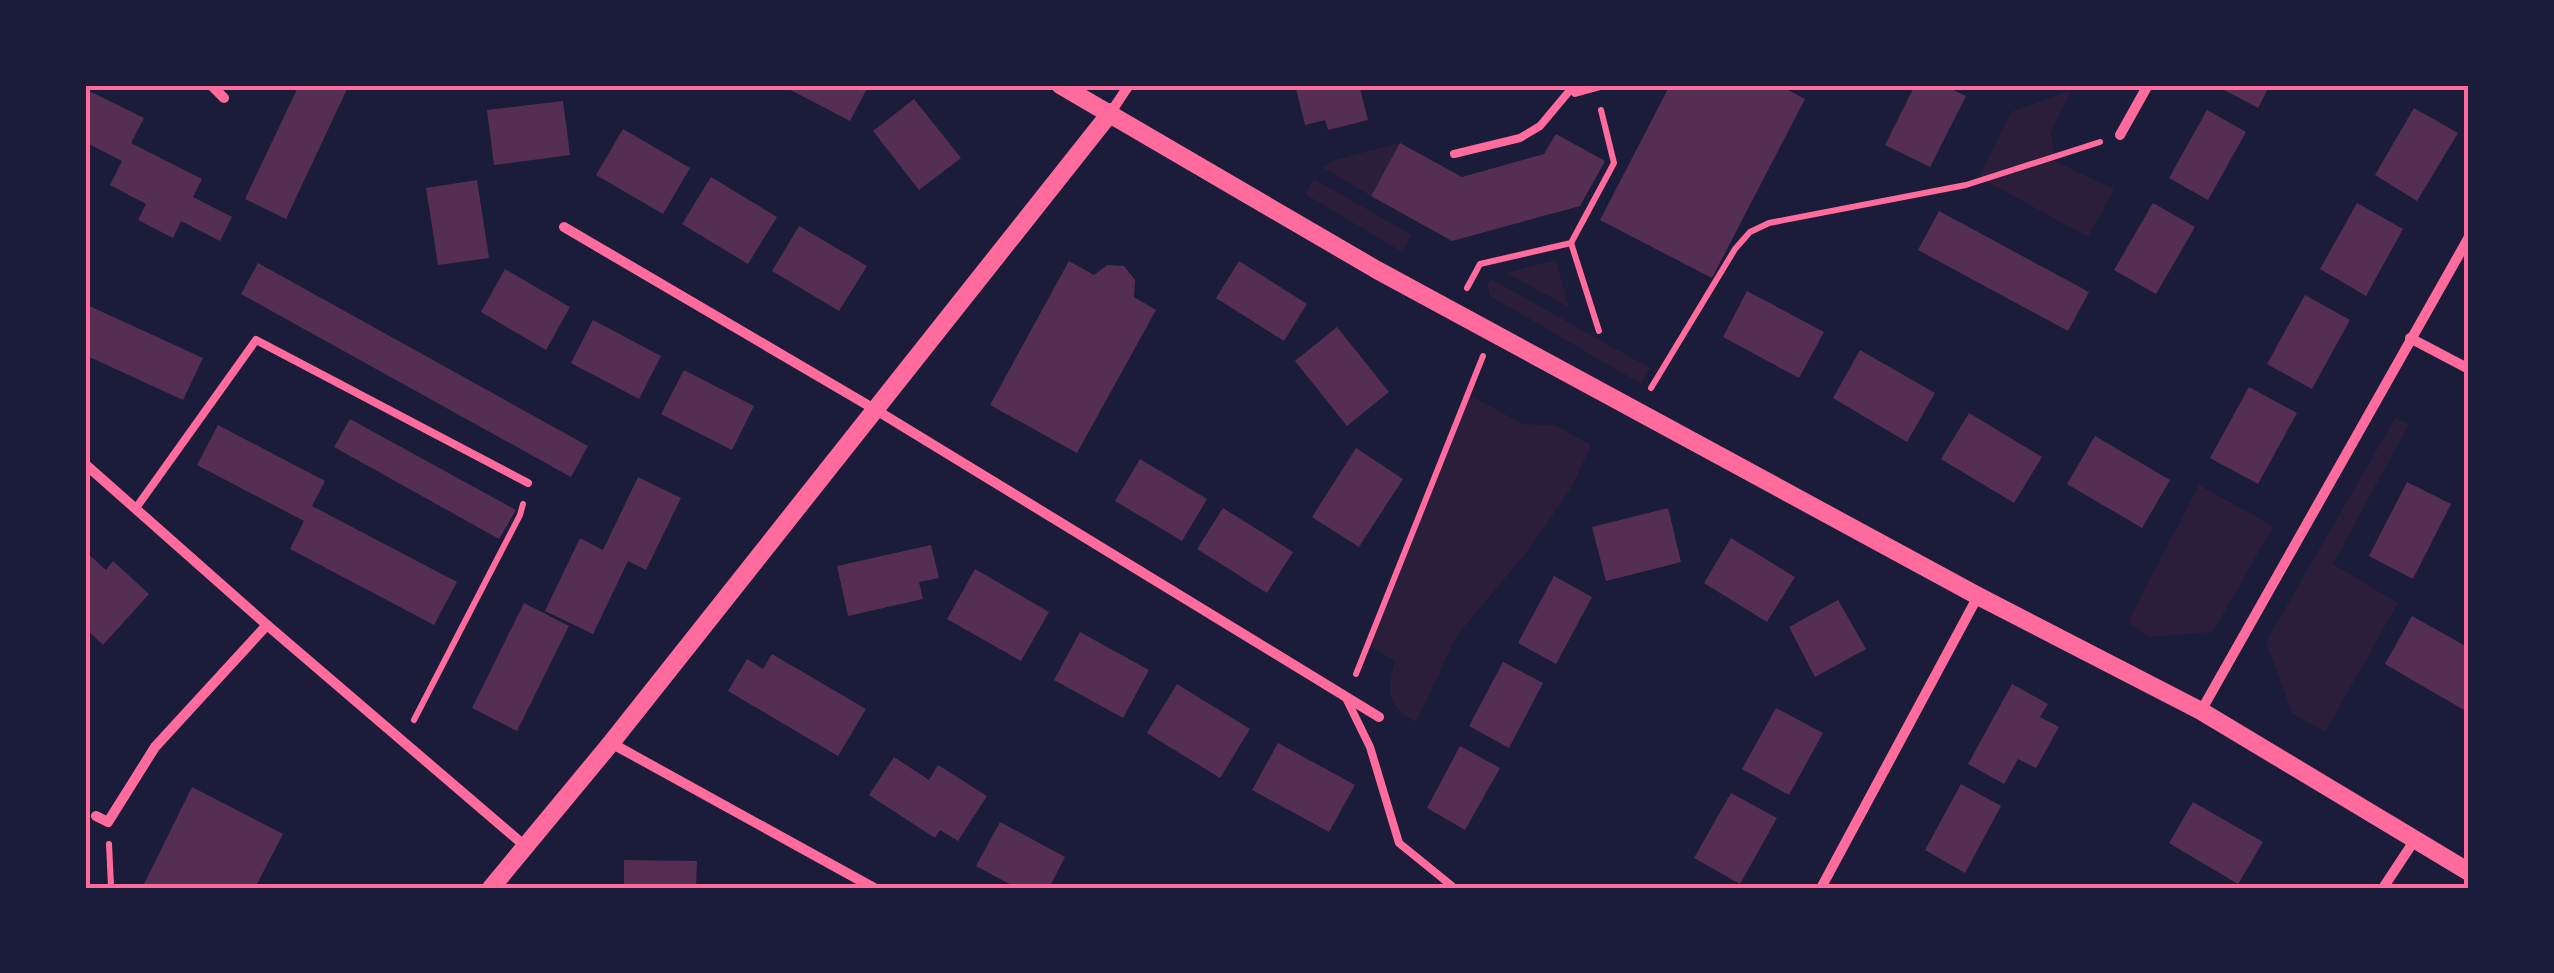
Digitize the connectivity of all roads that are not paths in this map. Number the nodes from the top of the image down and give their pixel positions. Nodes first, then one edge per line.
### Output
1 (211, 85) edge
2 (1060, 85) edge
3 (1128, 85) edge
4 (2148, 85) edge
5 (1569, 87) edge
6 (1600, 87) edge
7 (224, 98) dead end
8 (1111, 112) junction
9 (2120, 135) road end
10 (1454, 154) dead end
11 (564, 227) dead end
12 (2469, 237) edge
13 (2410, 338) junction
14 (2469, 369) edge
15 (876, 410) junction
16 (85, 464) edge
17 (528, 483) road end
18 (136, 508) junction
19 (1978, 596) junction
20 (266, 625) junction
21 (1346, 698) junction
22 (2201, 711) junction
23 (1379, 717) dead end
24 (611, 743) junction
25 (96, 816) dead end
26 (2414, 840) junction
27 (526, 846) junction
28 (2469, 872) edge
29 (1452, 886) dead end
30 (491, 888) edge
31 (874, 888) edge
32 (1821, 888) edge
33 (2383, 888) edge

1 - 7 street
2 - 8 street
3 - 8 street
4 - 9 street
5 - 6 lane
5 - 10 lane
8 - 15 street
8 - 19 street
11 - 15 street
12 - 13 street
13 - 14 street
13 - 22 street
15 - 21 street
15 - 24 street
16 - 18 street
17 - 18 lane
18 - 20 street
19 - 22 street
19 - 32 street
20 - 25 street
20 - 27 street
21 - 23 street
21 - 29 lane
22 - 26 street
24 - 27 street
24 - 31 street
26 - 28 street
26 - 33 street
27 - 30 street

